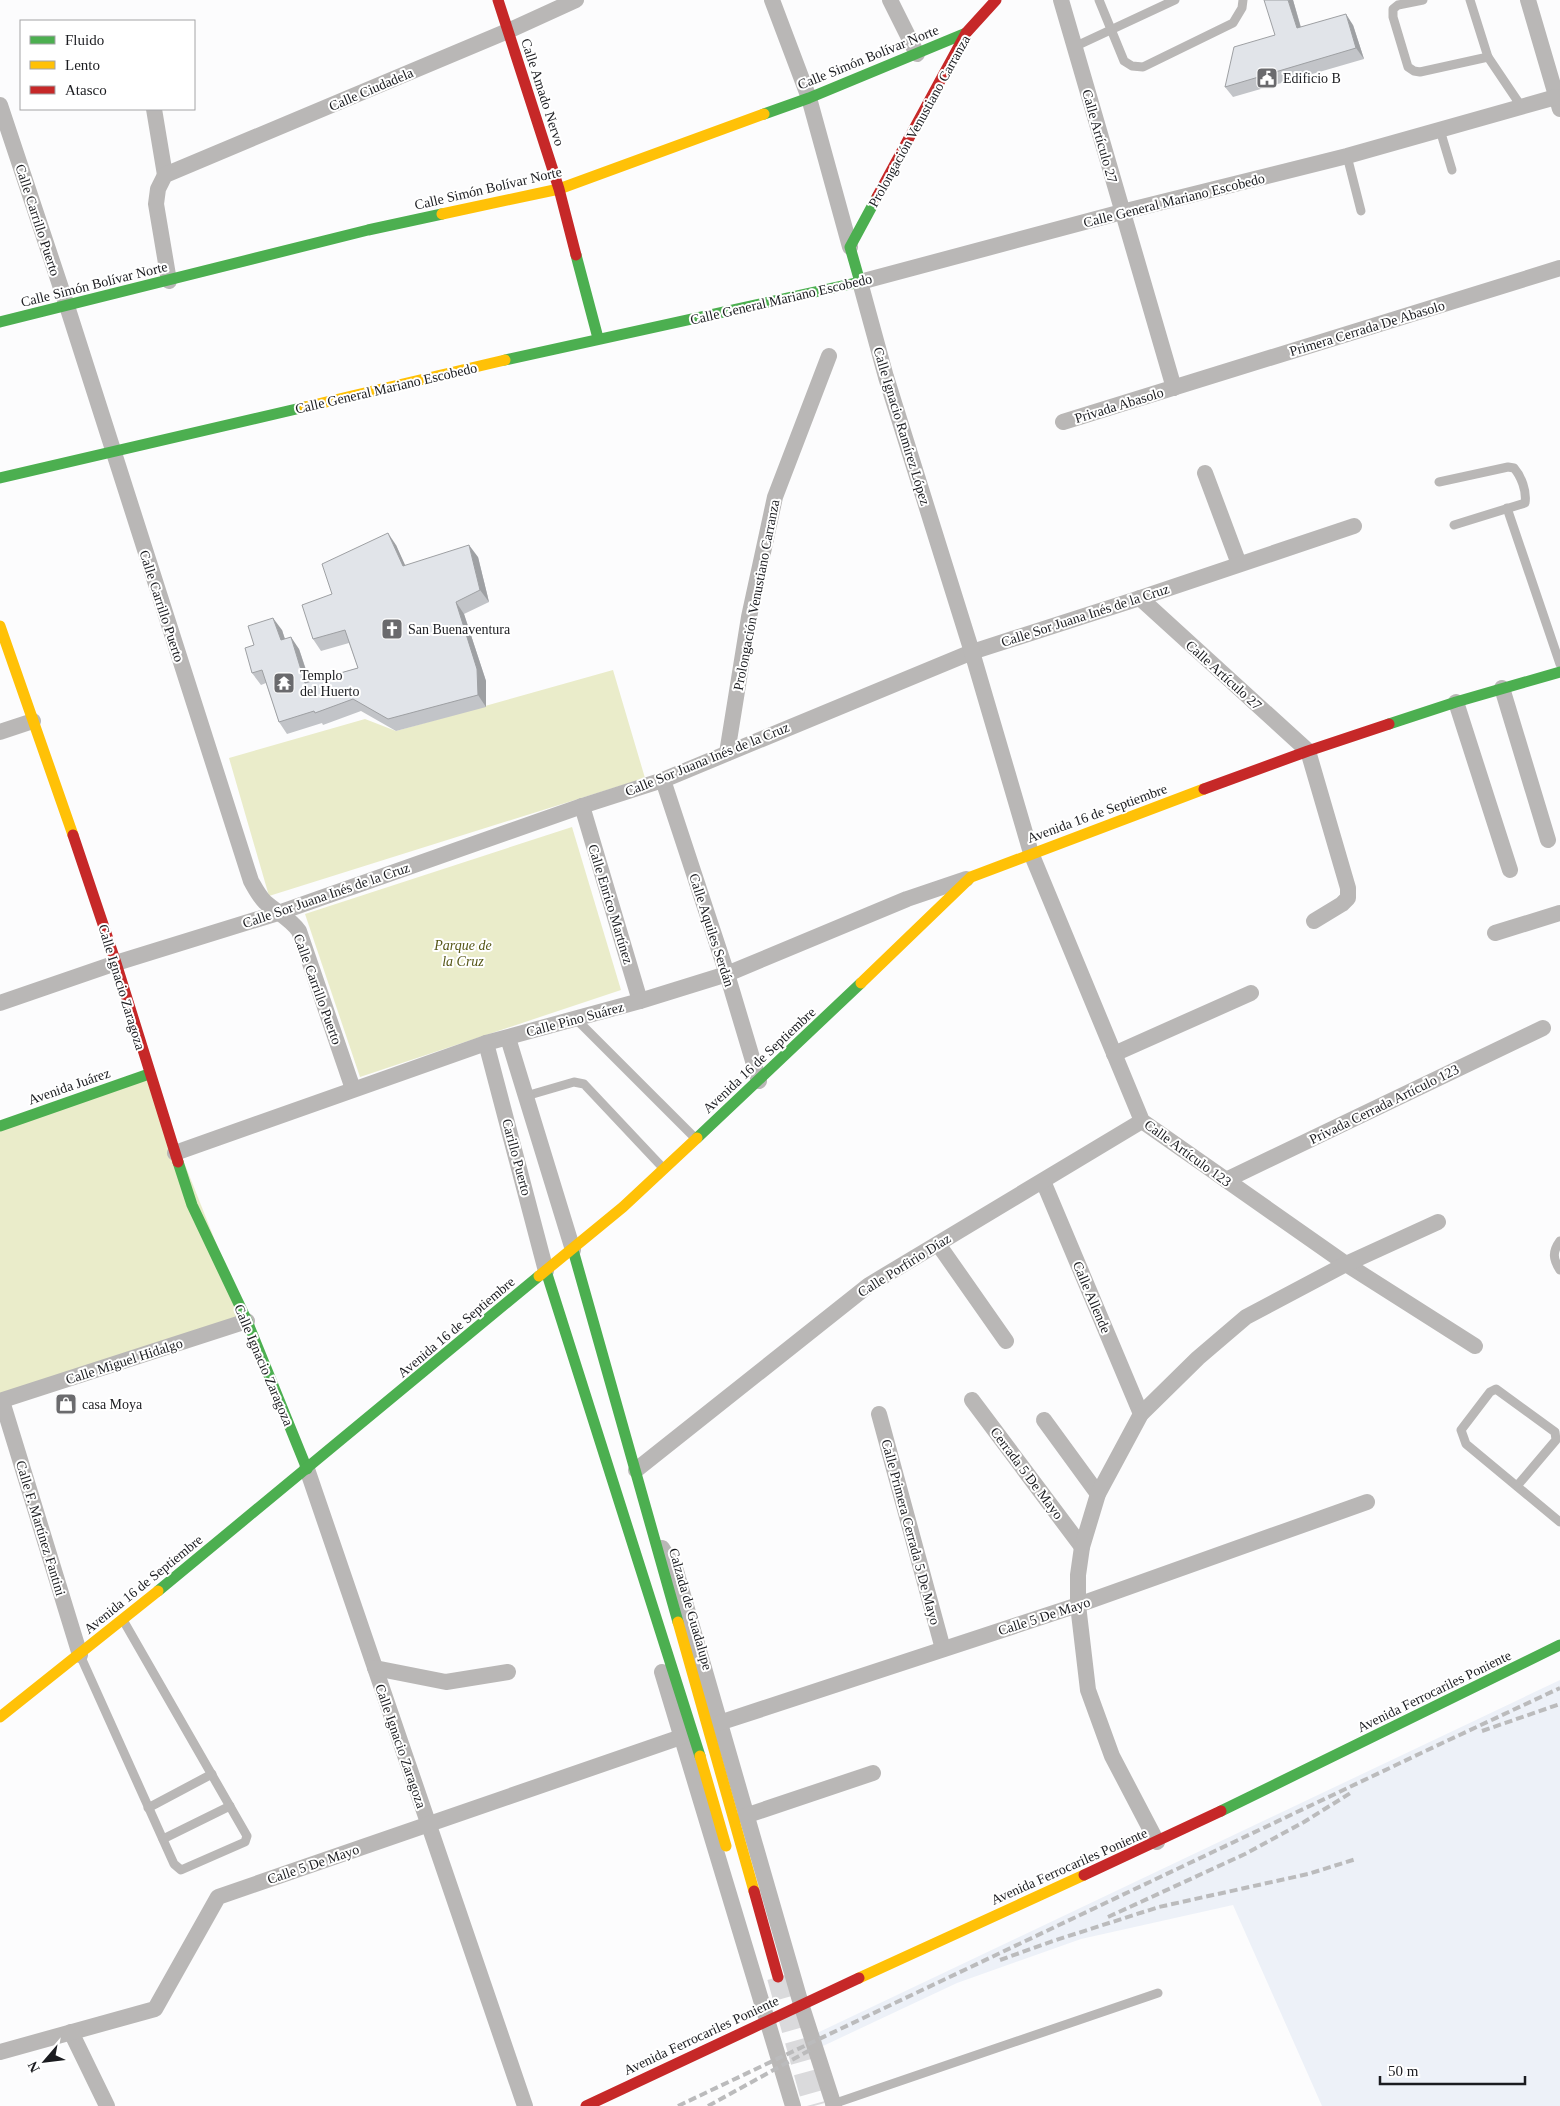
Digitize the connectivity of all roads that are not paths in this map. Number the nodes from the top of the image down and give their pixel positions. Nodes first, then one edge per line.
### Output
1 (498, 0) edge
2 (576, 0) edge
3 (772, 0) edge
4 (890, 0) edge
5 (996, 0) edge
6 (1061, 0) edge
7 (1099, 0) edge
8 (1174, 0) edge
9 (1243, 0) edge
10 (1423, 0) edge
11 (1470, 0) edge
12 (1528, 0) edge
13 (1111, 30) junction
14 (508, 31) junction
15 (966, 33) junction
16 (1074, 47) junction
17 (917, 54) junction
18 (1488, 57) junction
19 (809, 98) junction
20 (1559, 100) edge
21 (0, 105) edge
22 (1521, 106) junction
23 (154, 110) edge
24 (1440, 130) junction
25 (1348, 156) junction
26 (1452, 170) dead end
27 (165, 175) junction
28 (559, 190) junction
29 (1362, 211) dead end
30 (1122, 212) junction
31 (850, 247) junction
32 (1560, 268) edge
33 (169, 281) junction
34 (860, 282) junction
35 (67, 306) junction
36 (0, 322) edge
37 (598, 338) junction
38 (829, 356) dead end
39 (1174, 388) junction
40 (1063, 422) dead end
41 (112, 452) junction
42 (1205, 473) dead end
43 (0, 478) edge
44 (1439, 482) dead end
45 (1507, 508) junction
46 (1454, 524) dead end
47 (1354, 526) dead end
48 (1239, 564) junction
49 (1140, 598) junction
50 (0, 626) edge
51 (972, 652) junction
52 (1560, 664) edge
53 (1560, 672) edge
54 (1502, 688) junction
55 (1456, 702) junction
56 (33, 721) junction
57 (0, 732) edge
58 (1308, 751) junction
59 (727, 753) junction
60 (663, 780) junction
61 (582, 806) junction
62 (1548, 840) dead end
63 (1031, 853) junction
64 (1510, 870) dead end
65 (971, 877) junction
66 (281, 912) junction
67 (1560, 912) edge
68 (1314, 920) dead end
69 (1495, 933) dead end
70 (116, 962) junction
71 (727, 974) junction
72 (1251, 993) dead end
73 (640, 1001) junction
74 (0, 1003) edge
75 (576, 1019) junction
76 (1543, 1028) dead end
77 (508, 1038) junction
78 (486, 1043) junction
79 (1114, 1054) junction
80 (149, 1074) junction
81 (759, 1081) junction
82 (353, 1089) junction
83 (526, 1096) junction
84 (1142, 1121) junction
85 (0, 1126) edge
86 (696, 1139) junction
87 (175, 1153) junction
88 (664, 1170) junction
89 (1226, 1180) junction
90 (1043, 1181) junction
91 (1438, 1222) dead end
92 (1560, 1241) edge
93 (938, 1244) junction
94 (573, 1250) junction
95 (1346, 1264) junction
96 (1560, 1270) edge
97 (546, 1271) junction
98 (247, 1321) junction
99 (1006, 1341) dead end
100 (1475, 1346) dead end
101 (972, 1400) dead end
102 (1, 1401) edge
103 (879, 1414) dead end
104 (1141, 1414) junction
105 (1044, 1420) dead end
106 (307, 1469) junction
107 (636, 1470) junction
108 (1517, 1486) junction
109 (1098, 1494) junction
110 (1366, 1502) dead end
111 (1560, 1522) edge
112 (656, 1541) junction
113 (1082, 1547) junction
114 (636, 1554) junction
115 (1078, 1605) junction
116 (123, 1620) junction
117 (1560, 1645) edge
118 (943, 1649) junction
119 (80, 1655) junction
120 (375, 1668) junction
121 (508, 1672) dead end
122 (0, 1717) edge
123 (719, 1723) junction
124 (681, 1737) junction
125 (873, 1772) dead end
126 (212, 1774) junction
127 (230, 1806) junction
128 (148, 1808) junction
129 (746, 1816) junction
130 (428, 1823) junction
131 (162, 1839) junction
132 (1157, 1842) junction
133 (778, 1977) tunnel mouth
134 (766, 1981) tunnel mouth
135 (1158, 1993) dead end
136 (801, 2004) junction
137 (768, 2020) junction
138 (71, 2032) junction
139 (0, 2052) edge
140 (832, 2105) edge
141 (107, 2106) edge
142 (526, 2106) edge
143 (586, 2106) edge
144 (793, 2106) edge

1 - 14 main road, Calle Amado Nervo
2 - 14 street, Calle Ciudadela
3 - 19 street, Calle Ignacio Ramírez López
4 - 17 street
5 - 15 main road, Prolongación Venustiano Carranza
6 - 16 street, Calle Artículo 27
7 - 13 lane
8 - 13 lane
9 - 13 lane
10 - 18 lane
11 - 18 lane
12 - 20 street
13 - 16 lane
14 - 27 street, Calle Ciudadela
14 - 28 main road, Calle Amado Nervo
15 - 17 main road, Calle Simón Bolívar Norte
15 - 31 main road, Prolongación Venustiano Carranza
16 - 30 street, Calle Artículo 27
17 - 19 main road, Calle Simón Bolívar Norte
18 - 22 lane
19 - 28 main road, Calle Simón Bolívar Norte
19 - 31 street, Calle Ignacio Ramírez López
20 - 22 street, Calle General Mariano Escobedo
21 - 35 street, Calle Carrillo Puerto
22 - 24 street, Calle General Mariano Escobedo
23 - 27 street
24 - 25 street, Calle General Mariano Escobedo
24 - 26 lane
25 - 29 lane
25 - 30 street, Calle General Mariano Escobedo
27 - 33 street
28 - 33 main road, Calle Simón Bolívar Norte
28 - 37 main road, Calle Amado Nervo
30 - 34 street, Calle General Mariano Escobedo
30 - 39 street, Calle Artículo 27
31 - 34 main road, Calle Ignacio Ramírez López
32 - 39 street, Primera Cerrada De Abasolo
33 - 35 main road, Calle Simón Bolívar Norte
34 - 37 main road, Calle General Mariano Escobedo
34 - 51 street, Calle Ignacio Ramírez López
35 - 36 main road, Calle Simón Bolívar Norte
35 - 41 street, Calle Carrillo Puerto
37 - 41 main road, Calle General Mariano Escobedo
38 - 59 street, Prolongación Venustiano Carranza
39 - 40 street, Privada Abasolo
41 - 43 main road, Calle General Mariano Escobedo
41 - 66 street, Calle Carrillo Puerto
42 - 48 street
44 - 45 lane
45 - 46 lane
45 - 52 lane
47 - 48 street, Calle Sor Juana Inés de la Cruz
48 - 49 street, Calle Sor Juana Inés de la Cruz
49 - 51 street, Calle Sor Juana Inés de la Cruz
49 - 58 street, Calle Artículo 27
50 - 56 main road, Calle Ignacio Zaragoza
51 - 59 street, Calle Sor Juana Inés de la Cruz
51 - 63 street, Calle Ignacio Ramírez López
53 - 54 main road, Avenida 16 de Septiembre
54 - 55 main road, Avenida 16 de Septiembre
54 - 62 street
55 - 58 main road, Avenida 16 de Septiembre
55 - 64 street
56 - 57 street
56 - 70 main road, Calle Ignacio Zaragoza
58 - 63 main road, Avenida 16 de Septiembre
58 - 68 street
59 - 60 street, Calle Sor Juana Inés de la Cruz
60 - 61 street, Calle Sor Juana Inés de la Cruz
60 - 71 street, Calle Aquiles Serdán
61 - 66 street, Calle Sor Juana Inés de la Cruz
61 - 73 street, Calle Enrico Martínez
63 - 65 main road, Avenida 16 de Septiembre
63 - 79 street, Calle Artículo 123
65 - 71 street, Calle Pino Suárez
65 - 81 main road, Avenida 16 de Septiembre
66 - 70 street, Calle Sor Juana Inés de la Cruz
66 - 82 street, Calle Carrillo Puerto
67 - 69 street
70 - 74 street, Calle Sor Juana Inés de la Cruz
70 - 80 main road, Calle Ignacio Zaragoza
71 - 73 street, Calle Pino Suárez
71 - 81 street, Calle Aquiles Serdán
72 - 79 street
73 - 75 street, Calle Pino Suárez
75 - 77 street, Calle Pino Suárez
75 - 86 lane
76 - 89 street, Privada Cerrada Artículo 123
77 - 78 street, Calle Pino Suárez
77 - 83 street, Carillo Puerto
78 - 82 street, Calle Pino Suárez
78 - 97 street, Carillo Puerto
79 - 84 street, Calle Artículo 123
80 - 85 main road, Avenida Juárez
80 - 87 main road, Calle Ignacio Zaragoza
81 - 86 main road, Avenida 16 de Septiembre
82 - 87 street, Calle Pino Suárez
83 - 88 lane
83 - 94 street, Carillo Puerto
84 - 89 street, Calle Artículo 123
84 - 90 street, Calle Porfirio Díaz
86 - 88 main road, Avenida 16 de Septiembre
87 - 98 main road, Calle Ignacio Zaragoza
88 - 94 main road, Avenida 16 de Septiembre
89 - 95 street, Calle Artículo 123
90 - 93 street, Calle Porfirio Díaz
90 - 104 street, Calle Allende
91 - 95 street
92 - 96 lane
93 - 99 street
93 - 107 street, Calle Porfirio Díaz
94 - 97 main road, Avenida 16 de Septiembre
94 - 107 main road, Calzada de Guadalupe
95 - 100 street, Calle Artículo 123
95 - 104 street
97 - 106 main road, Avenida 16 de Septiembre
97 - 114 main road
98 - 102 street, Calle Miguel Hidalgo
98 - 106 main road, Calle Ignacio Zaragoza
101 - 113 street, Cerrada 5 De Mayo
102 - 119 street, Calle F. Martínez Fantini
103 - 118 street, Calle Primera Cerrada 5 De Mayo
104 - 109 street
105 - 109 street
106 - 116 main road, Avenida 16 de Septiembre
106 - 120 street, Calle Ignacio Zaragoza
107 - 112 main road, Calzada de Guadalupe
108 - 108 lane
108 - 111 lane
109 - 113 street
110 - 115 street, Calle 5 De Mayo
112 - 123 street
112 - 133 main road, Calzada de Guadalupe
113 - 115 street
114 - 124 street
114 - 134 main road
115 - 118 street, Calle 5 De Mayo
115 - 132 street
116 - 119 main road, Avenida 16 de Septiembre
116 - 126 lane
117 - 132 main road, Avenida Ferrocariles Poniente
118 - 123 street, Calle 5 De Mayo
119 - 122 main road, Avenida 16 de Septiembre
119 - 128 lane
120 - 121 street
120 - 130 street, Calle Ignacio Zaragoza
123 - 129 street
124 - 130 street, Calle 5 De Mayo
124 - 137 street
125 - 129 street
126 - 127 lane
126 - 128 lane
127 - 131 lane
127 - 131 lane
128 - 131 lane
129 - 136 street
130 - 138 street, Calle 5 De Mayo
130 - 142 street, Calle Ignacio Zaragoza
132 - 136 main road, Avenida Ferrocariles Poniente
135 - 140 lane
136 - 137 main road, Avenida Ferrocariles Poniente
136 - 140 street
137 - 143 main road, Avenida Ferrocariles Poniente
137 - 144 street
138 - 139 street, Calle 5 De Mayo
138 - 141 street

